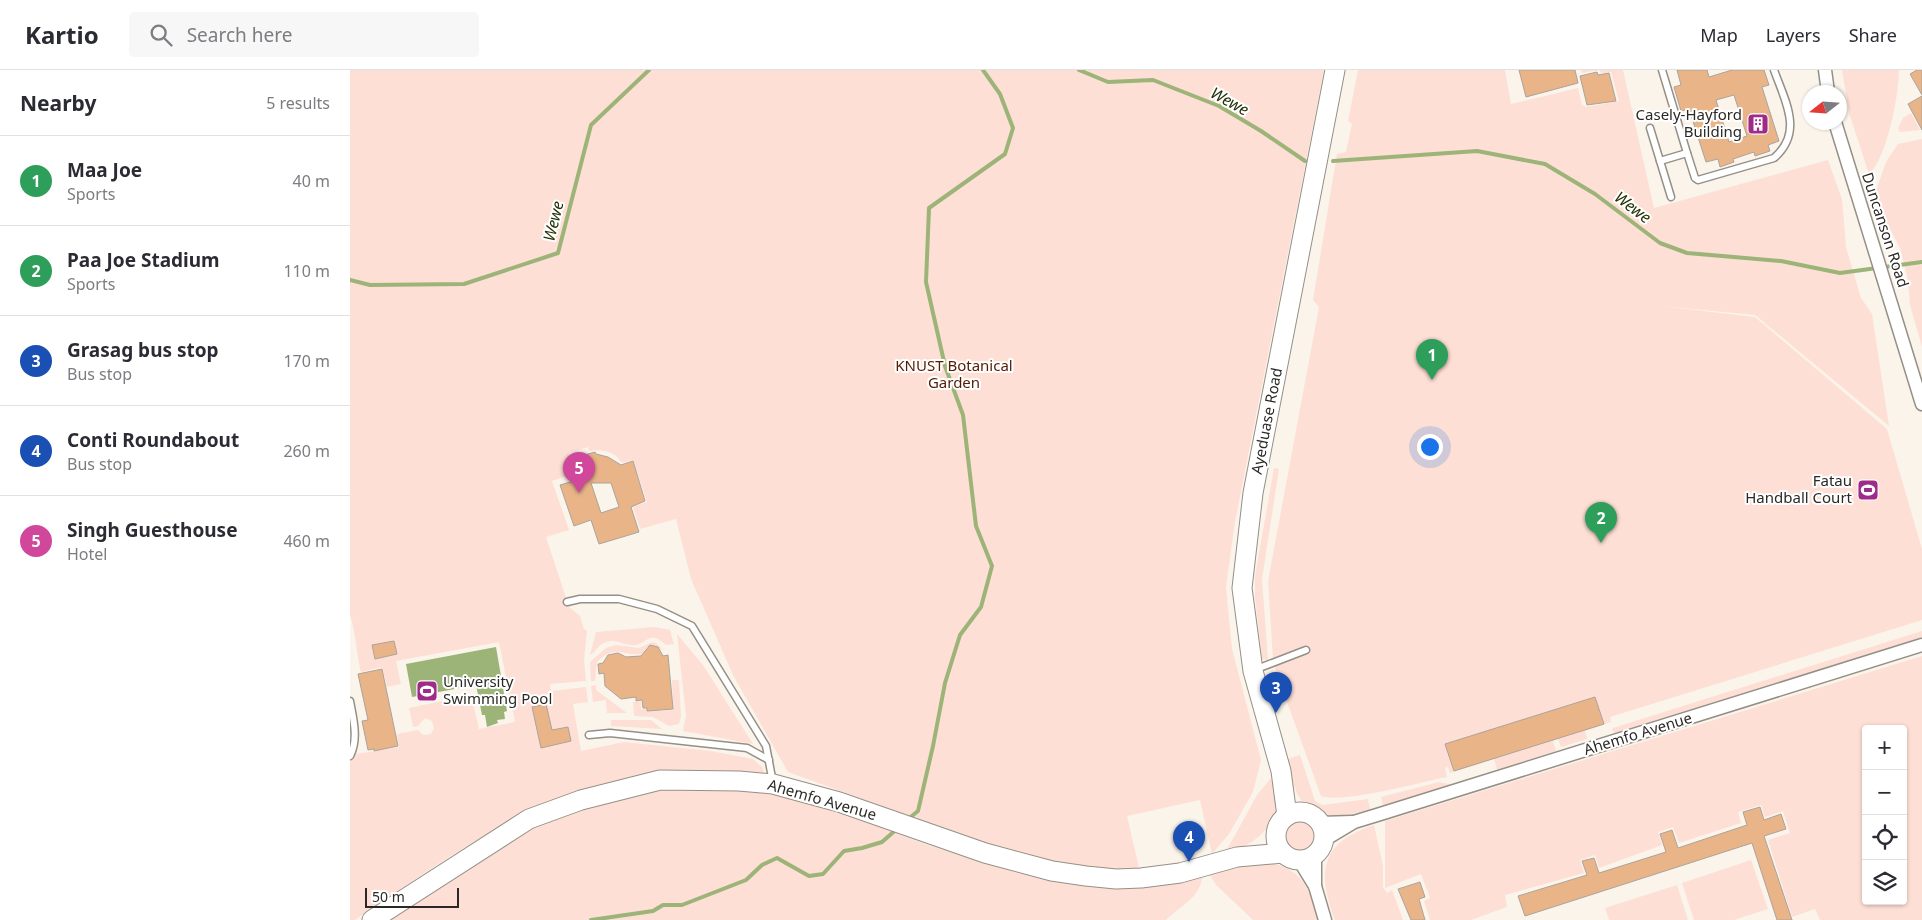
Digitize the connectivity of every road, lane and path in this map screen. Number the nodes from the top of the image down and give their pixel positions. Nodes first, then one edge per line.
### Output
1 (1335, 70) edge
2 (1662, 70) edge
3 (1774, 70) edge
4 (1825, 70) edge
5 (1827, 85) edge
6 (1650, 128) dead end
7 (1837, 130) edge
8 (1687, 153) junction
9 (1660, 162) junction
10 (1671, 197) dead end
11 (1922, 404) edge
12 (567, 602) dead end
13 (1922, 645) edge
14 (1306, 650) dead end
15 (1253, 671) junction
16 (350, 701) edge
17 (589, 735) dead end
18 (350, 756) edge
19 (768, 760) junction
20 (773, 784) junction
21 (1289, 819) junction
22 (1308, 846) junction
23 (1237, 857) junction
24 (372, 920) edge
25 (1325, 920) edge

1 - 15 street, Ayeduase Road
2 - 8 lane
3 - 8 lane
4 - 5 street
6 - 9 lane
7 - 11 street, Duncanson Road
8 - 9 lane
9 - 10 lane
12 - 19 lane
13 - 22 street, Ahemfo Avenue
14 - 15 lane
15 - 21 street, Ayeduase Road
16 - 18 lane
17 - 19 lane
19 - 20 lane
20 - 23 street, Ahemfo Avenue
20 - 24 street, Ahemfo Avenue
21 - 22 street
21 - 22 street
21 - 23 street, Ahemfo Avenue
22 - 23 street, Ahemfo Avenue
22 - 25 street

